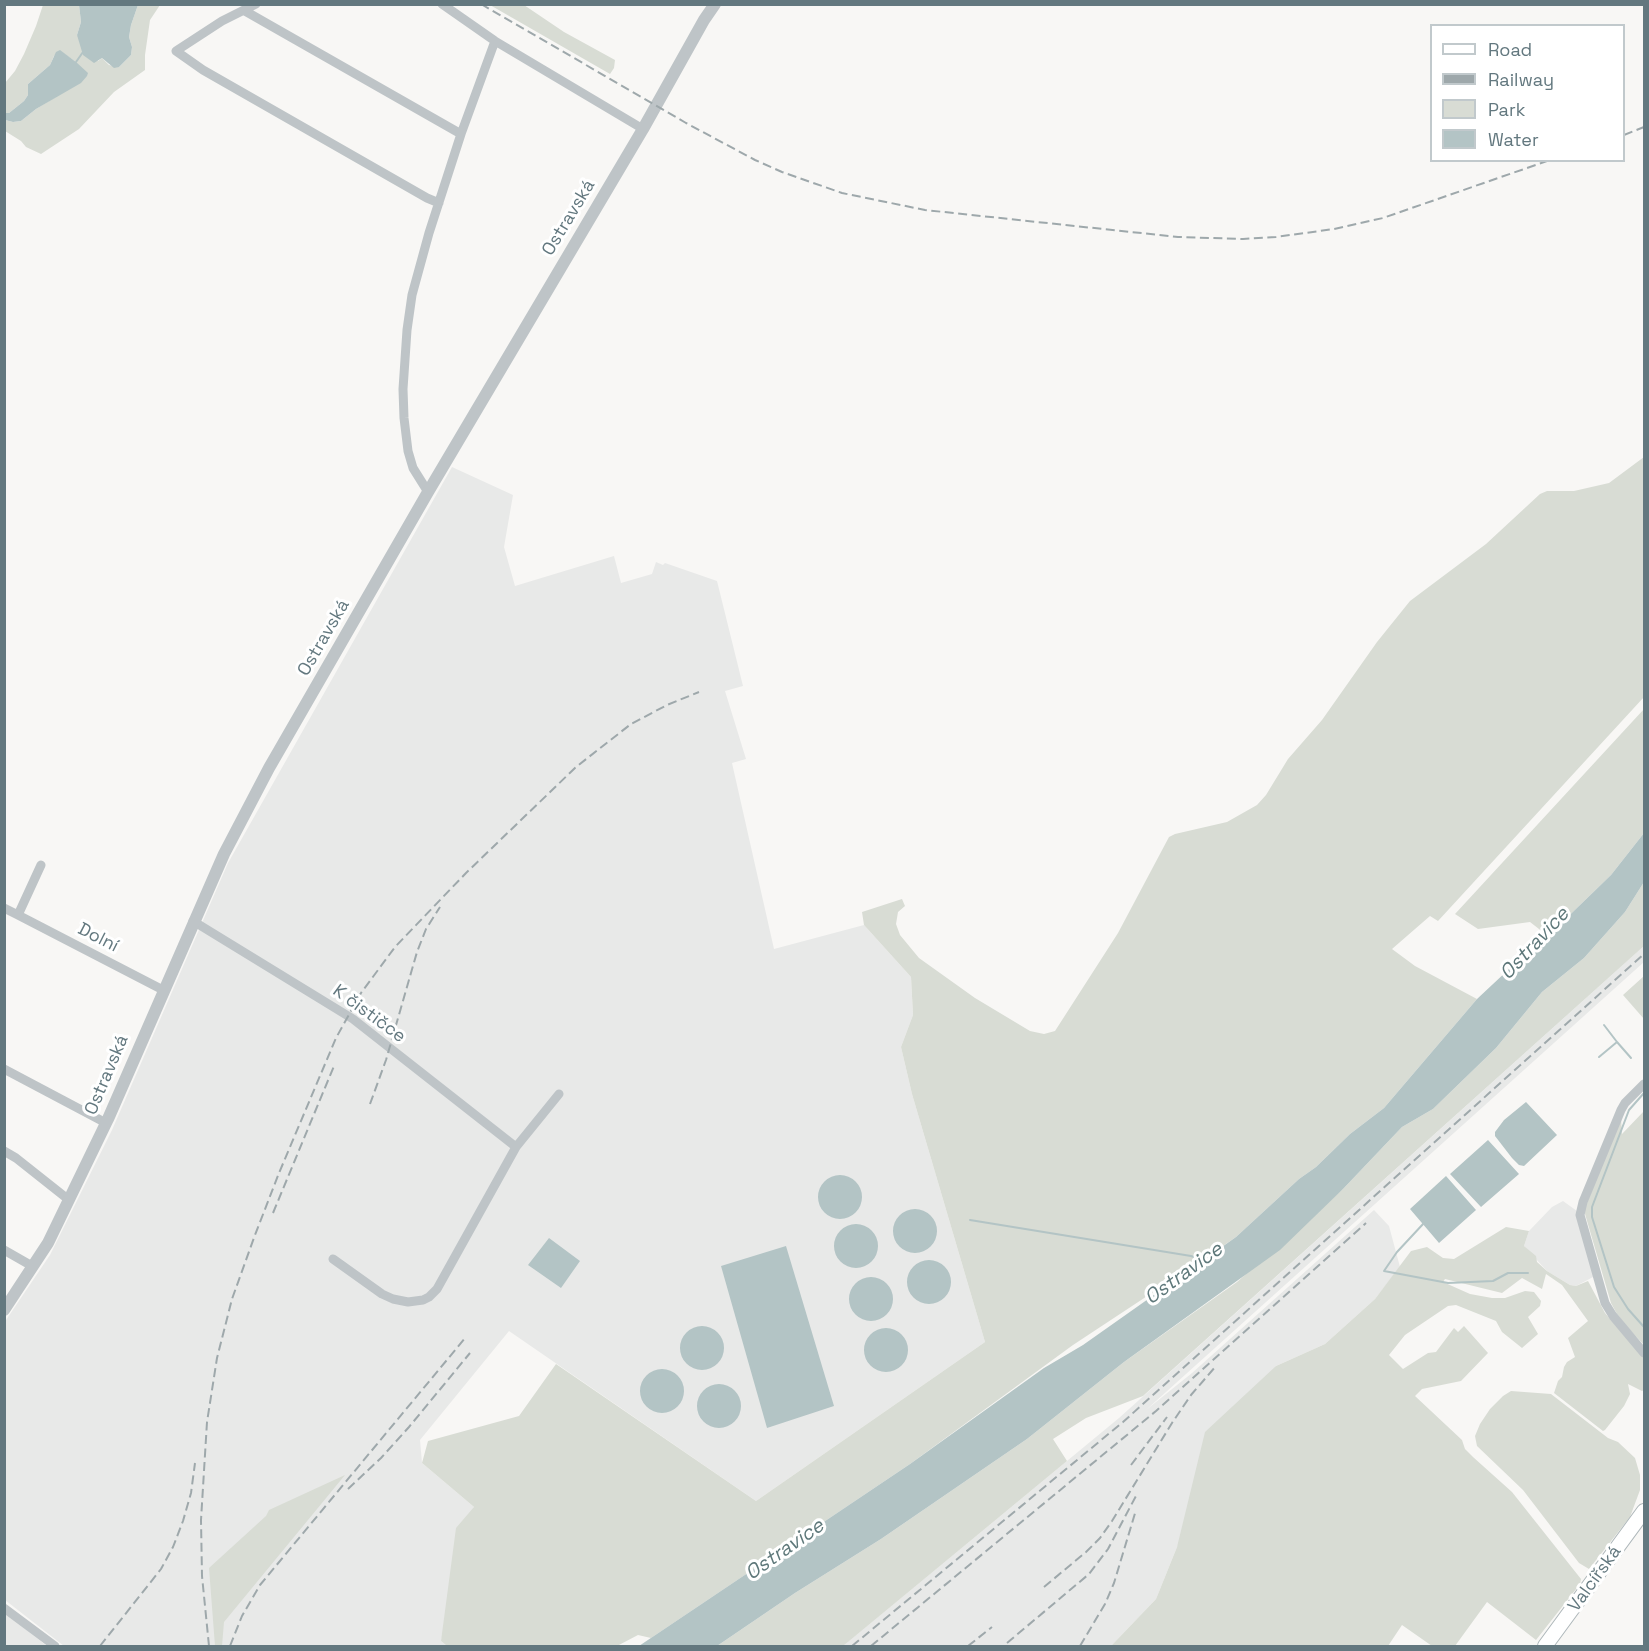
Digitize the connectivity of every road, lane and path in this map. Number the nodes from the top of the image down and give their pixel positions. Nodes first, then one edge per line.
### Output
1 (256, 4) edge
2 (442, 4) edge
3 (715, 4) edge
4 (245, 11) junction
5 (495, 40) junction
6 (644, 129) junction
7 (461, 134) junction
8 (439, 203) junction
9 (428, 492) junction
10 (41, 865) dead end
11 (4, 908) edge
12 (18, 915) junction
13 (194, 921) junction
14 (163, 990) junction
15 (4, 1069) edge
16 (1644, 1084) edge
17 (559, 1094) dead end
18 (106, 1123) junction
19 (516, 1147) junction
20 (4, 1151) edge
21 (69, 1200) junction
22 (4, 1251) edge
23 (333, 1259) dead end
24 (32, 1266) junction
25 (4, 1310) edge
26 (1644, 1353) edge
27 (1644, 1511) edge
28 (4, 1608) edge
29 (55, 1647) edge
30 (1545, 1647) edge

1 - 4 street
2 - 5 street
3 - 6 street, Ostravská
4 - 7 street
4 - 8 street
5 - 6 street
5 - 7 street
6 - 9 street, Ostravská
7 - 8 street
8 - 9 street
9 - 13 street, Ostravská
10 - 12 street
11 - 12 street, Dolní
12 - 14 street, Dolní
13 - 14 street, Ostravská
13 - 19 street, K čističce
14 - 18 street, Ostravská
15 - 18 street
16 - 26 street
17 - 19 street
18 - 21 street, Ostravská
19 - 23 street
20 - 21 street
21 - 24 street, Ostravská
22 - 24 street
24 - 25 street, Ostravská
27 - 30 main road, Valcířská
28 - 29 street

